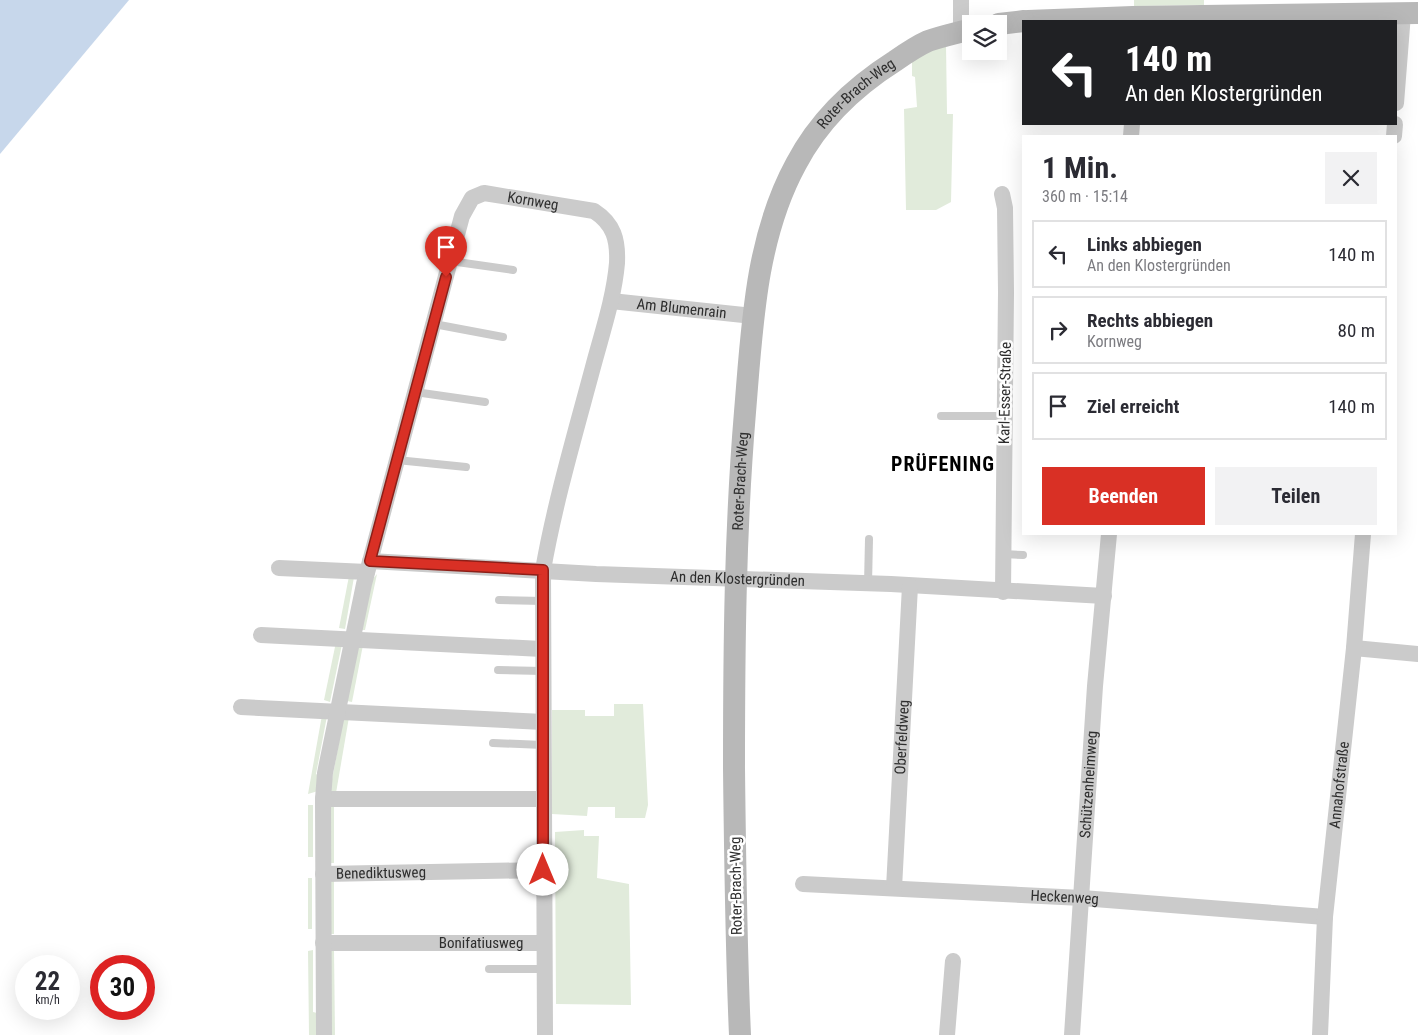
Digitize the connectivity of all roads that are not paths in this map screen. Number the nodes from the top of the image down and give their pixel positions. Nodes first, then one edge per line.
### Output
1 (961, 0) edge
2 (1411, 13) edge
3 (964, 15) edge
4 (1133, 19) edge
5 (1080, 20) edge
6 (1022, 22) edge
7 (1007, 23) edge
8 (962, 31) edge
9 (1397, 97) edge
10 (1002, 194) dead end
11 (450, 261) junction
12 (513, 270) dead end
13 (611, 301) junction
14 (753, 316) junction
15 (434, 324) junction
16 (503, 337) dead end
17 (415, 392) junction
18 (485, 402) dead end
19 (940, 416) dead end
20 (1004, 416) junction
21 (397, 460) junction
22 (466, 467) dead end
23 (1110, 535) edge
24 (1363, 535) edge
25 (869, 539) dead end
26 (1003, 554) junction
27 (1023, 555) dead end
28 (369, 566) junction
29 (279, 568) dead end
30 (543, 570) junction
31 (734, 580) junction
32 (868, 584) junction
33 (910, 586) junction
34 (1003, 592) junction
35 (1104, 596) junction
36 (499, 600) dead end
37 (543, 601) junction
38 (261, 635) dead end
39 (352, 640) junction
40 (1354, 648) junction
41 (542, 649) junction
42 (1418, 654) edge
43 (498, 670) dead end
44 (543, 671) junction
45 (241, 707) dead end
46 (338, 711) junction
47 (543, 722) junction
48 (493, 742) dead end
49 (543, 745) junction
50 (543, 798) junction
51 (323, 800) junction
52 (543, 870) junction
53 (324, 874) junction
54 (803, 884) dead end
55 (894, 888) junction
56 (1082, 898) junction
57 (1325, 917) junction
58 (544, 943) junction
59 (323, 944) junction
60 (953, 960) dead end
61 (489, 969) dead end
62 (544, 969) junction
63 (324, 1035) edge
64 (545, 1035) edge
65 (740, 1035) edge
66 (948, 1035) edge
67 (1072, 1035) edge
68 (1320, 1035) edge

1 - 3 street
2 - 4 street
2 - 9 street
4 - 5 street
6 - 7 street
8 - 14 street, Roter-Brach-Weg
10 - 20 street, Karl-Esser-Straße
11 - 12 lane
11 - 13 street, Kornweg
11 - 15 street, Kornweg
13 - 14 street, Am Blumenrain
13 - 30 street, Kornweg
14 - 31 street, Roter-Brach-Weg
15 - 16 lane
15 - 17 street, Kornweg
17 - 18 lane
17 - 21 street, Kornweg
19 - 20 lane
20 - 26 street, Karl-Esser-Straße
21 - 22 lane
21 - 28 street, Kornweg
23 - 35 street, Schützenheimweg
24 - 40 street, Annahofstraße
25 - 32 lane
26 - 27 lane
26 - 34 street, Karl-Esser-Straße
28 - 29 street
28 - 30 street, An den Klostergründen
28 - 39 street, Benediktusweg
30 - 31 street, An den Klostergründen
30 - 37 street, Bonifatiusweg
31 - 32 street, An den Klostergründen
31 - 65 street, Roter-Brach-Weg
32 - 33 street, An den Klostergründen
33 - 34 street, An den Klostergründen
33 - 55 street, Oberfeldweg
34 - 35 street, An den Klostergründen
35 - 56 street, Schützenheimweg
36 - 37 lane
37 - 41 street, Bonifatiusweg
38 - 39 street
39 - 41 street
39 - 46 street, Benediktusweg
40 - 42 street
40 - 57 street, Annahofstraße
41 - 44 street, Bonifatiusweg
43 - 44 lane
44 - 47 street, Bonifatiusweg
45 - 46 street
46 - 47 street
46 - 51 street, Benediktusweg
47 - 49 street, Bonifatiusweg
48 - 49 lane
49 - 50 street, Bonifatiusweg
50 - 51 street
50 - 52 street, Bonifatiusweg
51 - 53 street, Benediktusweg
52 - 53 street, Benediktusweg
52 - 58 street, Bonifatiusweg
53 - 59 street, Benediktusweg
54 - 55 street, Heckenweg
55 - 56 street, Heckenweg
56 - 57 street, Heckenweg
56 - 67 street, Schützenheimweg
57 - 68 street, Annahofstraße
58 - 59 street, Bonifatiusweg
58 - 62 street, Bonifatiusweg
59 - 63 street, Benediktusweg
60 - 66 street
61 - 62 lane
62 - 64 street, Bonifatiusweg

